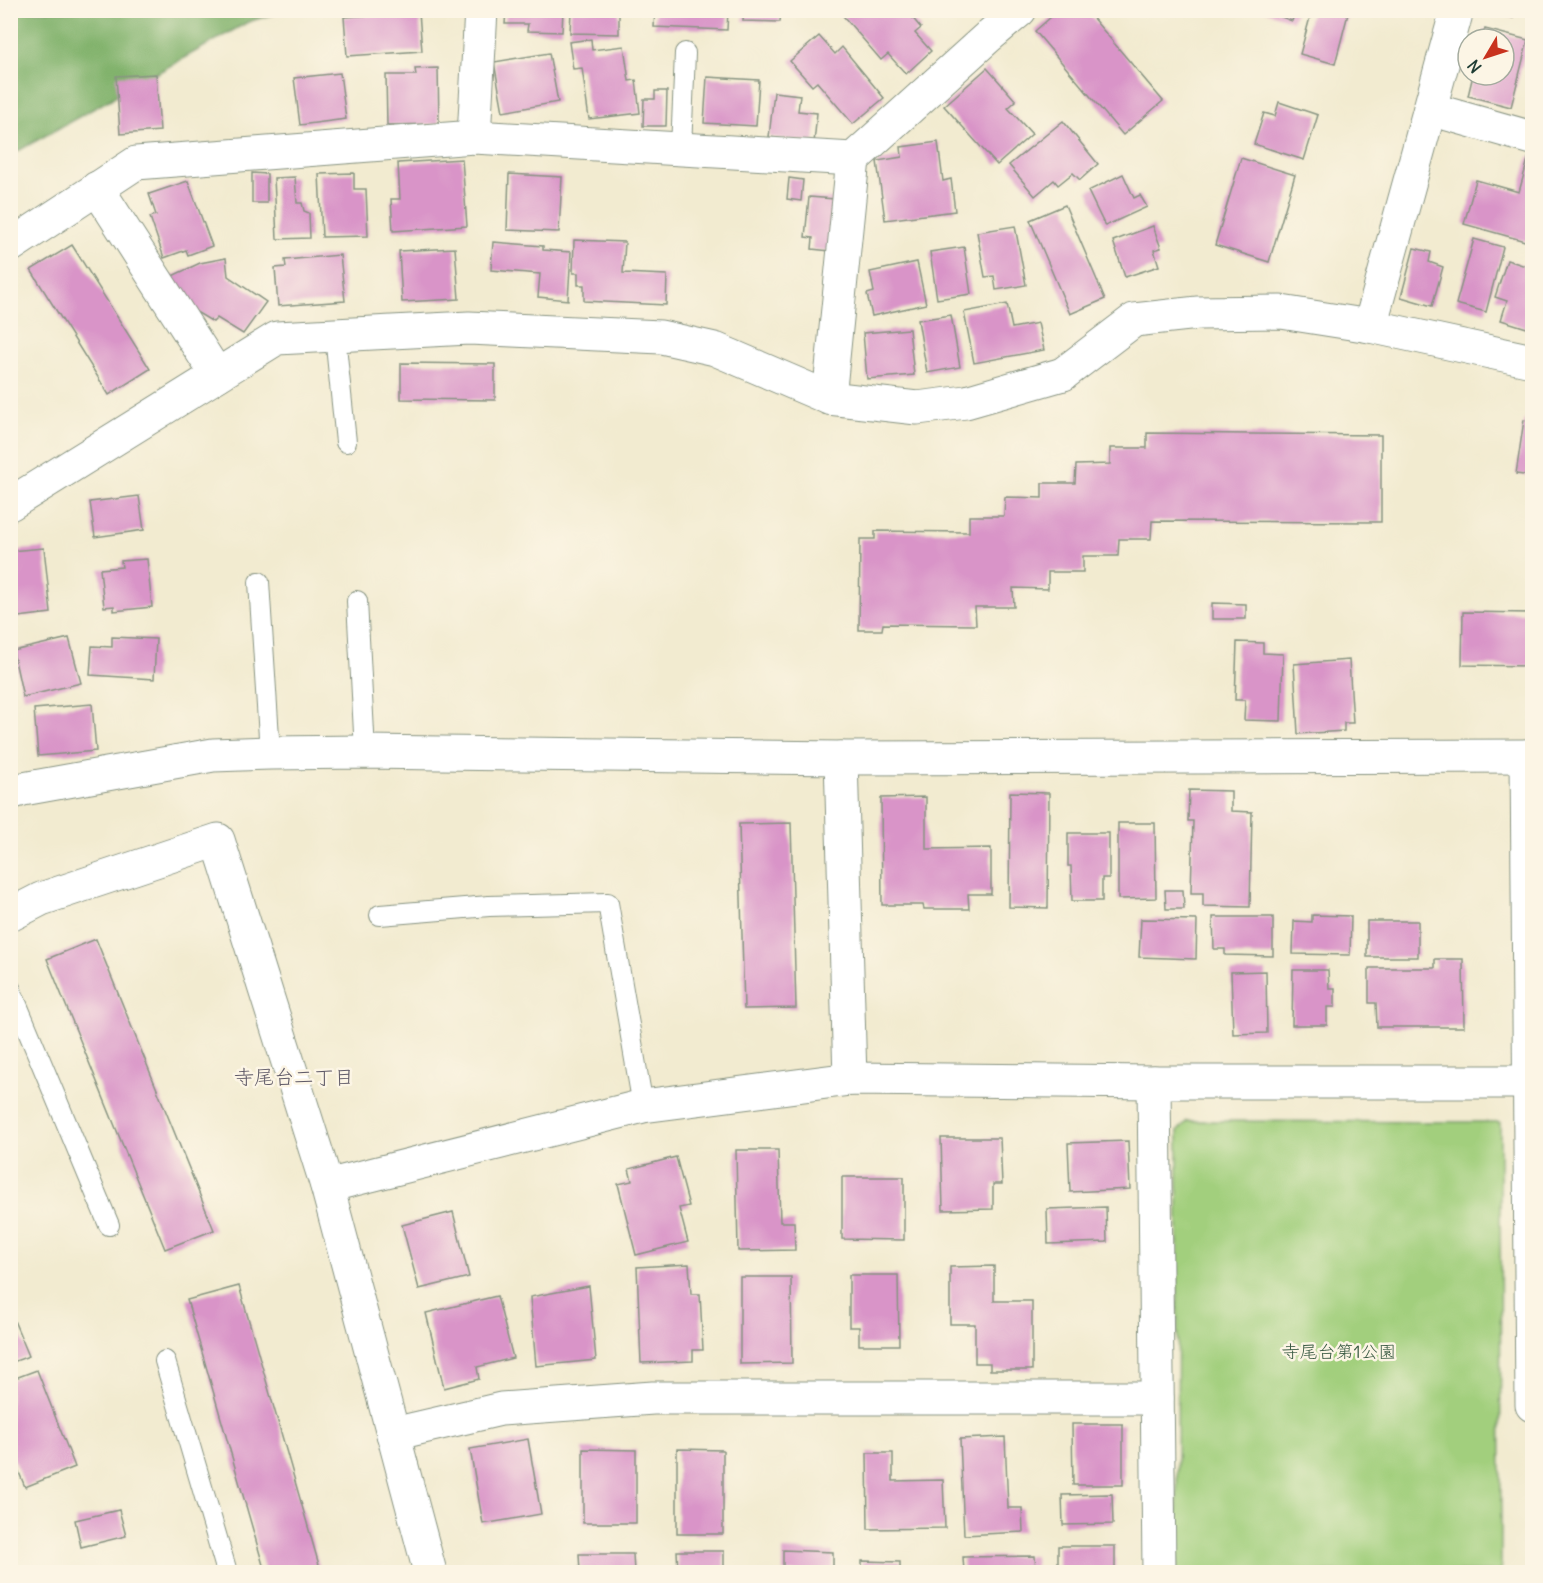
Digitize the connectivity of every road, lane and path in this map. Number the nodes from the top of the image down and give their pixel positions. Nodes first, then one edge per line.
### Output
1 (481, 10) edge
2 (1020, 10) edge
3 (1457, 10) edge
4 (685, 53) dead end
5 (1430, 109) junction
6 (474, 138) junction
7 (1533, 138) edge
8 (681, 148) junction
9 (854, 159) junction
10 (97, 188) junction
11 (10, 246) edge
12 (1370, 326) junction
13 (335, 336) junction
14 (1533, 362) edge
15 (217, 375) junction
16 (829, 398) junction
17 (346, 442) dead end
18 (10, 504) edge
19 (259, 582) dead end
20 (357, 601) dead end
21 (366, 752) junction
22 (270, 753) junction
23 (1530, 756) edge
24 (841, 758) junction
25 (10, 793) edge
26 (10, 915) edge
27 (380, 915) dead end
28 (10, 988) edge
29 (850, 1079) junction
30 (1154, 1082) junction
31 (1532, 1082) edge
32 (643, 1106) junction
33 (327, 1186) junction
34 (110, 1225) dead end
35 (165, 1361) dead end
36 (1532, 1389) edge
37 (1157, 1398) junction
38 (1533, 1405) edge
39 (393, 1434) junction
40 (227, 1572) edge
41 (430, 1572) edge
42 (1159, 1572) edge

1 - 6 street
2 - 9 street
3 - 5 street
4 - 8 lane
5 - 7 street
5 - 12 street
6 - 8 street
6 - 10 street
8 - 9 street
9 - 16 street
10 - 11 street
10 - 15 street
12 - 14 street
12 - 16 street
13 - 15 street
13 - 16 street
13 - 17 lane
15 - 18 street
19 - 22 lane
20 - 21 lane
21 - 22 street
21 - 24 street
22 - 25 street
23 - 24 street
23 - 31 street
24 - 29 street
26 - 33 street
27 - 32 lane
28 - 34 lane
29 - 30 street
29 - 32 street
30 - 31 street
30 - 37 street
31 - 36 street
32 - 33 street
33 - 39 street
35 - 40 lane
36 - 38 street
37 - 39 street
37 - 42 street
39 - 41 street

